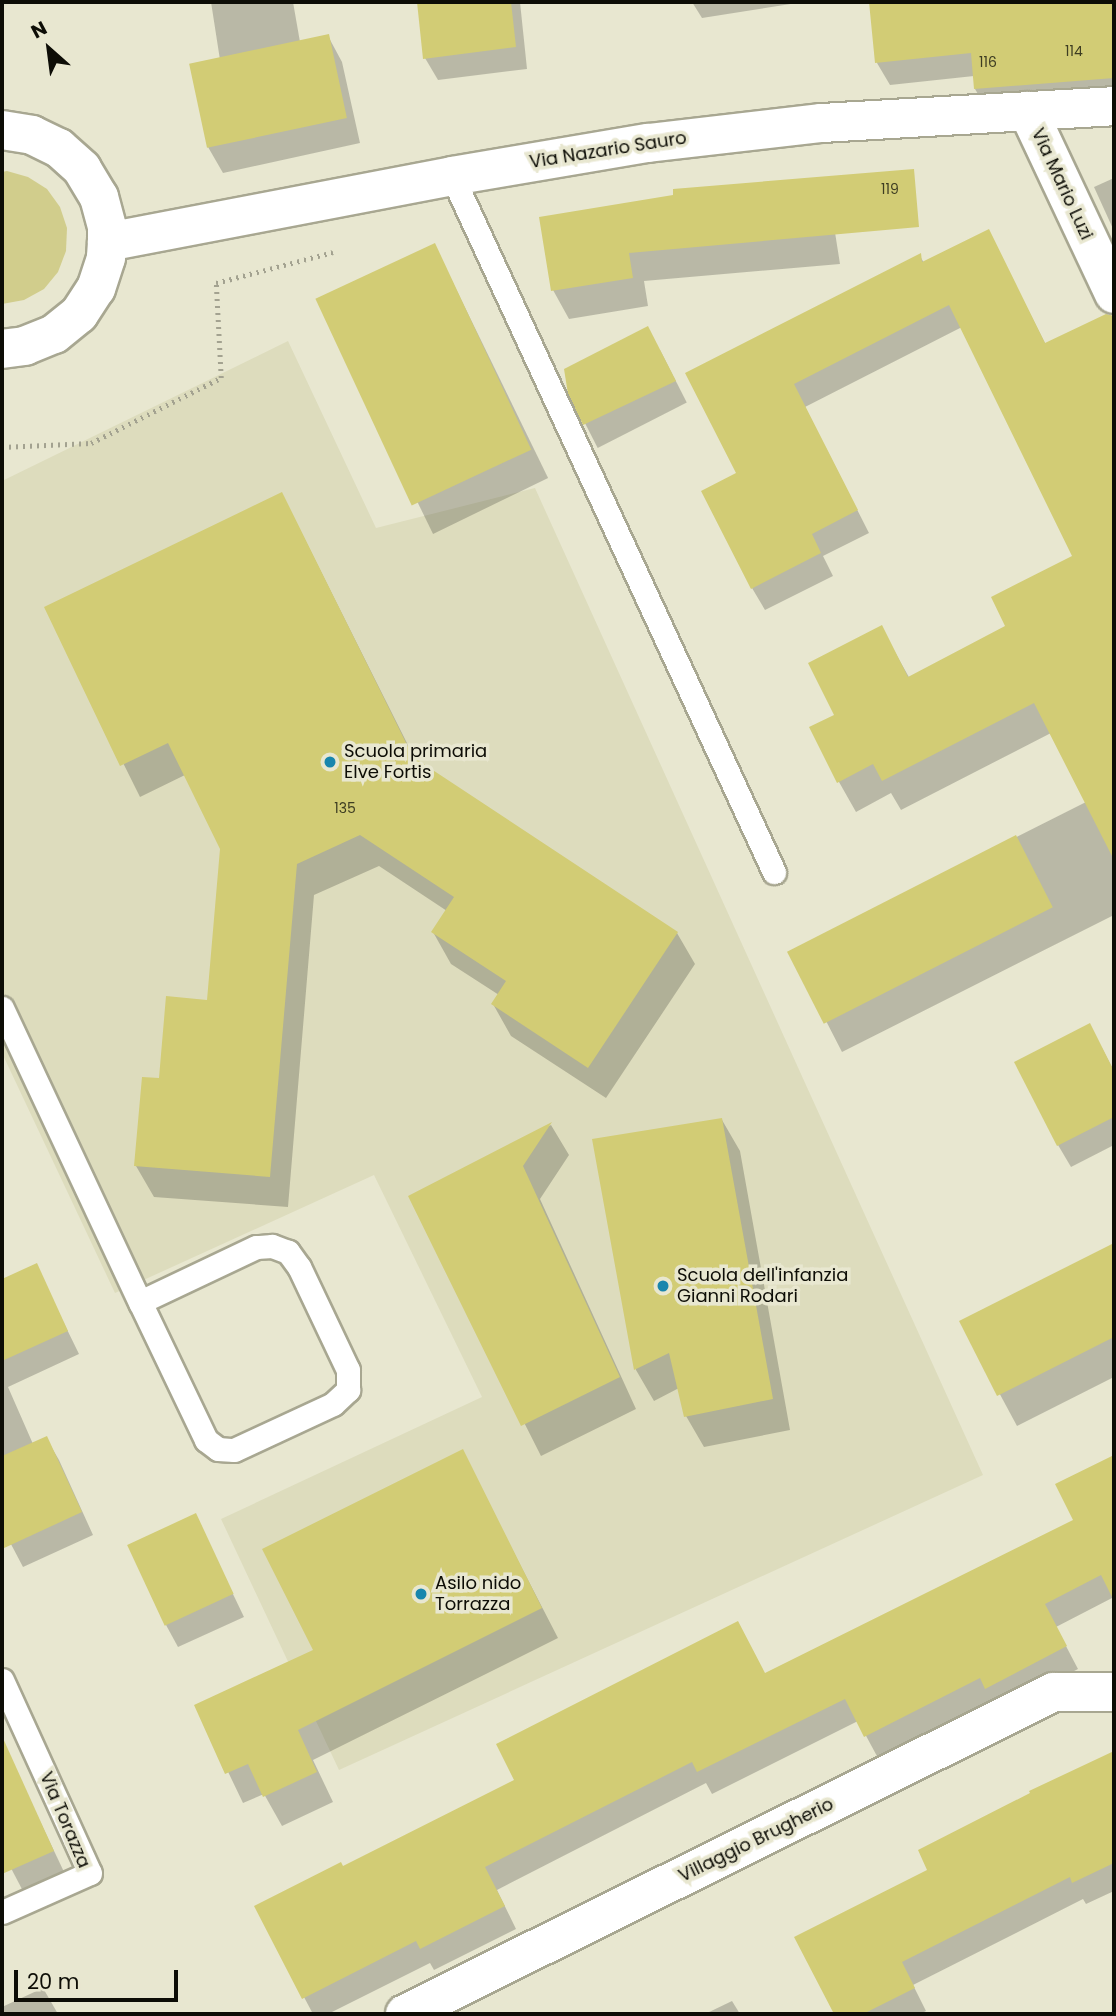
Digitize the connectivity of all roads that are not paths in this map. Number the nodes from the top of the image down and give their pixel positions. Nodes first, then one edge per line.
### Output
1 (1114, 106) edge
2 (1028, 111) junction
3 (2, 130) edge
4 (452, 176) junction
5 (107, 242) junction
6 (1114, 295) edge
7 (2, 349) edge
8 (774, 872) dead end
9 (2, 1007) edge
10 (140, 1302) junction
11 (2, 1679) edge
12 (1114, 1692) edge
13 (2, 1912) edge
14 (405, 2014) edge

1 - 2 street, Via Nazario Sauro
2 - 4 street, Via Nazario Sauro
2 - 6 street, Via Mario Luzi
3 - 5 street
4 - 5 street, Via Nazario Sauro
4 - 8 lane
5 - 7 street
9 - 10 lane
10 - 10 lane
11 - 13 lane, Via Torazza
12 - 14 street, Villaggio Brugherio

